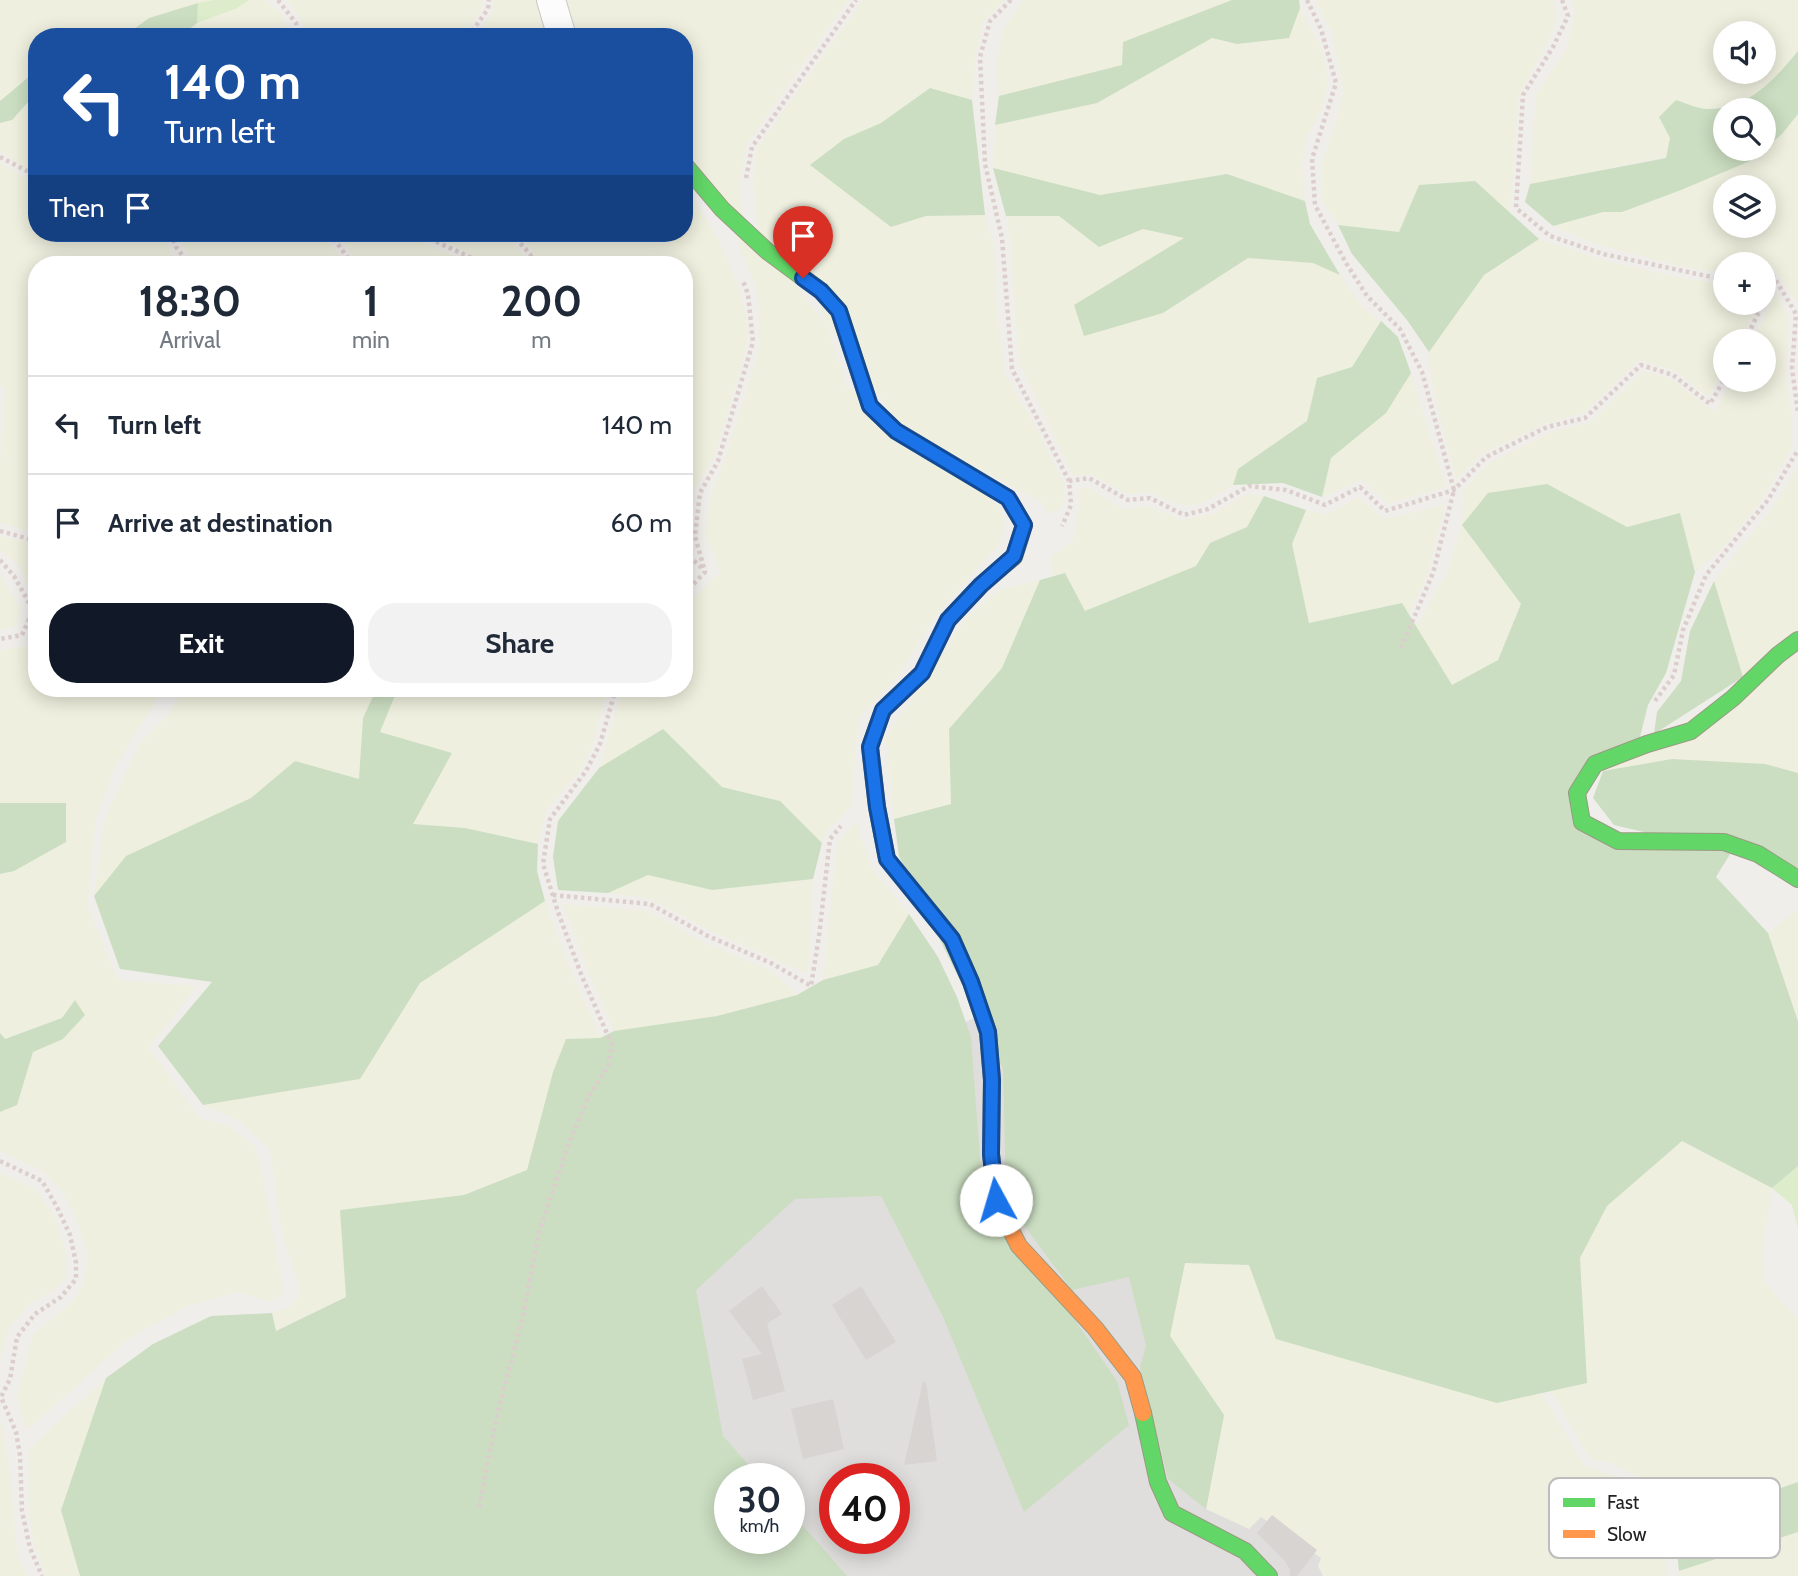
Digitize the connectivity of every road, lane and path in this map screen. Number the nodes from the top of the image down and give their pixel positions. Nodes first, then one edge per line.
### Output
1 (278, 0) edge
2 (489, 0) edge
3 (551, 0) edge
4 (856, 0) edge
5 (1011, 0) edge
6 (1307, 0) edge
7 (1562, 0) edge
8 (297, 28) edge
9 (474, 28) edge
10 (559, 28) edge
11 (0, 157) edge
12 (28, 172) edge
13 (693, 175) edge
14 (745, 184) dead end
15 (437, 242) edge
16 (520, 242) edge
17 (467, 256) edge
18 (531, 256) edge
19 (739, 272) dead end
20 (1713, 277) edge
21 (1776, 280) edge
22 (1717, 392) edge
23 (1798, 412) edge
24 (1798, 450) edge
25 (1069, 481) junction
26 (1454, 490) junction
27 (0, 531) edge
28 (1058, 537) dead end
29 (28, 539) edge
30 (0, 560) edge
31 (693, 560) edge
32 (705, 572) junction
33 (693, 585) edge
34 (28, 601) edge
35 (28, 621) edge
36 (0, 639) edge
37 (1798, 640) edge
38 (1401, 648) dead end
39 (613, 697) edge
40 (1647, 744) junction
41 (877, 807) junction
42 (1798, 879) edge
43 (553, 895) junction
44 (0, 1161) edge
45 (480, 1507) dead end
46 (42, 1576) edge
47 (1269, 1576) edge

1 - 8 path
2 - 9 path
3 - 10 street
4 - 14 path
5 - 25 path
6 - 26 path
7 - 20 path
11 - 12 path
13 - 41 street
15 - 17 path
16 - 18 path
19 - 32 path
21 - 23 path
22 - 26 path
24 - 40 path
25 - 26 path
25 - 28 path
26 - 38 path
27 - 29 path
30 - 34 path
31 - 32 path
32 - 33 path
35 - 36 path
37 - 40 street
39 - 43 path
40 - 42 street
41 - 43 path
41 - 47 street
43 - 45 path
44 - 46 path

